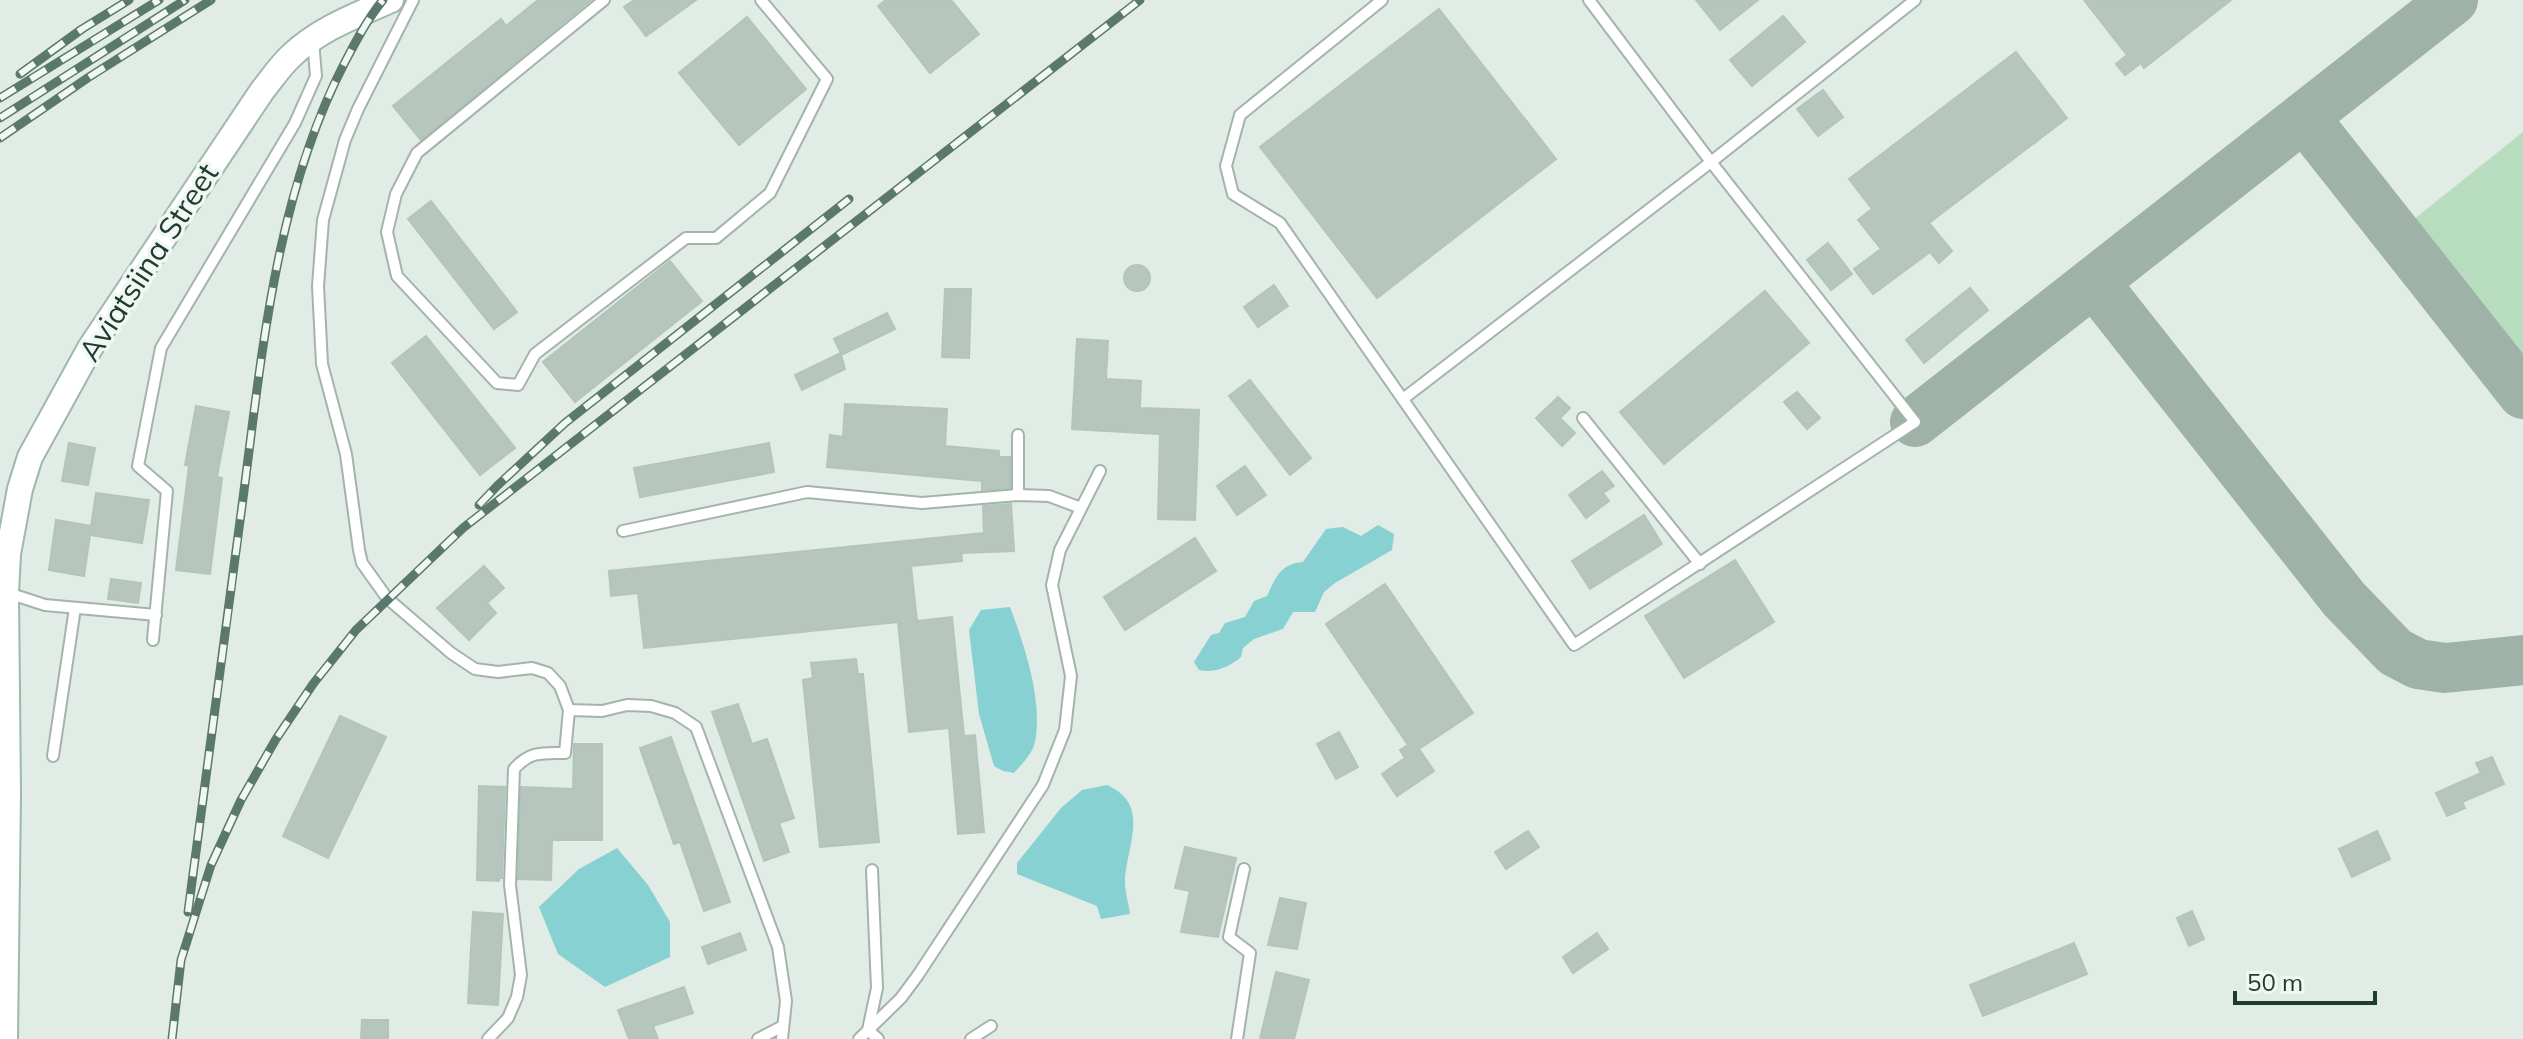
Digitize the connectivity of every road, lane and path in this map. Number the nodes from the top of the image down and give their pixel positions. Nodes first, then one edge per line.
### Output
1 (391, 0) edge
2 (413, 0) edge
3 (604, 0) edge
4 (761, 0) edge
5 (1382, 0) edge
6 (1589, 0) edge
7 (1915, 0) edge
8 (313, 38) junction
9 (1711, 162) junction
10 (1403, 399) junction
11 (1583, 418) dead end
12 (1018, 435) dead end
13 (1100, 471) dead end
14 (1018, 495) junction
15 (1081, 508) junction
16 (8, 514) edge
17 (623, 531) dead end
18 (1700, 564) junction
19 (3, 593) edge
20 (75, 608) junction
21 (156, 615) junction
22 (153, 640) dead end
23 (569, 710) junction
24 (53, 756) dead end
25 (4, 795) edge
26 (1244, 869) dead end
27 (872, 870) dead end
28 (783, 1026) junction
29 (991, 1026) dead end
30 (868, 1030) junction
31 (5, 1039) edge
32 (488, 1039) edge
33 (758, 1039) edge
34 (782, 1039) edge
35 (859, 1039) edge
36 (878, 1039) edge
37 (971, 1039) edge
38 (1237, 1039) edge

1 - 8 street, Aviatsiina Street
2 - 23 lane
3 - 4 lane
5 - 10 lane
6 - 9 lane
7 - 9 lane
8 - 16 street, Aviatsiina Street
8 - 21 lane
9 - 10 lane
9 - 18 lane
10 - 18 lane
11 - 18 lane
12 - 14 lane
13 - 15 lane
14 - 15 lane
14 - 17 lane
15 - 30 lane
16 - 19 street, Aviatsiina Street
19 - 20 lane
19 - 25 street, Aviatsiina Street
20 - 21 lane
20 - 24 lane
21 - 22 lane
23 - 28 lane
23 - 32 lane
25 - 31 street, Aviatsiina Street
26 - 38 lane
27 - 30 lane
28 - 33 lane
28 - 34 lane
29 - 37 lane
30 - 35 lane
30 - 36 lane

